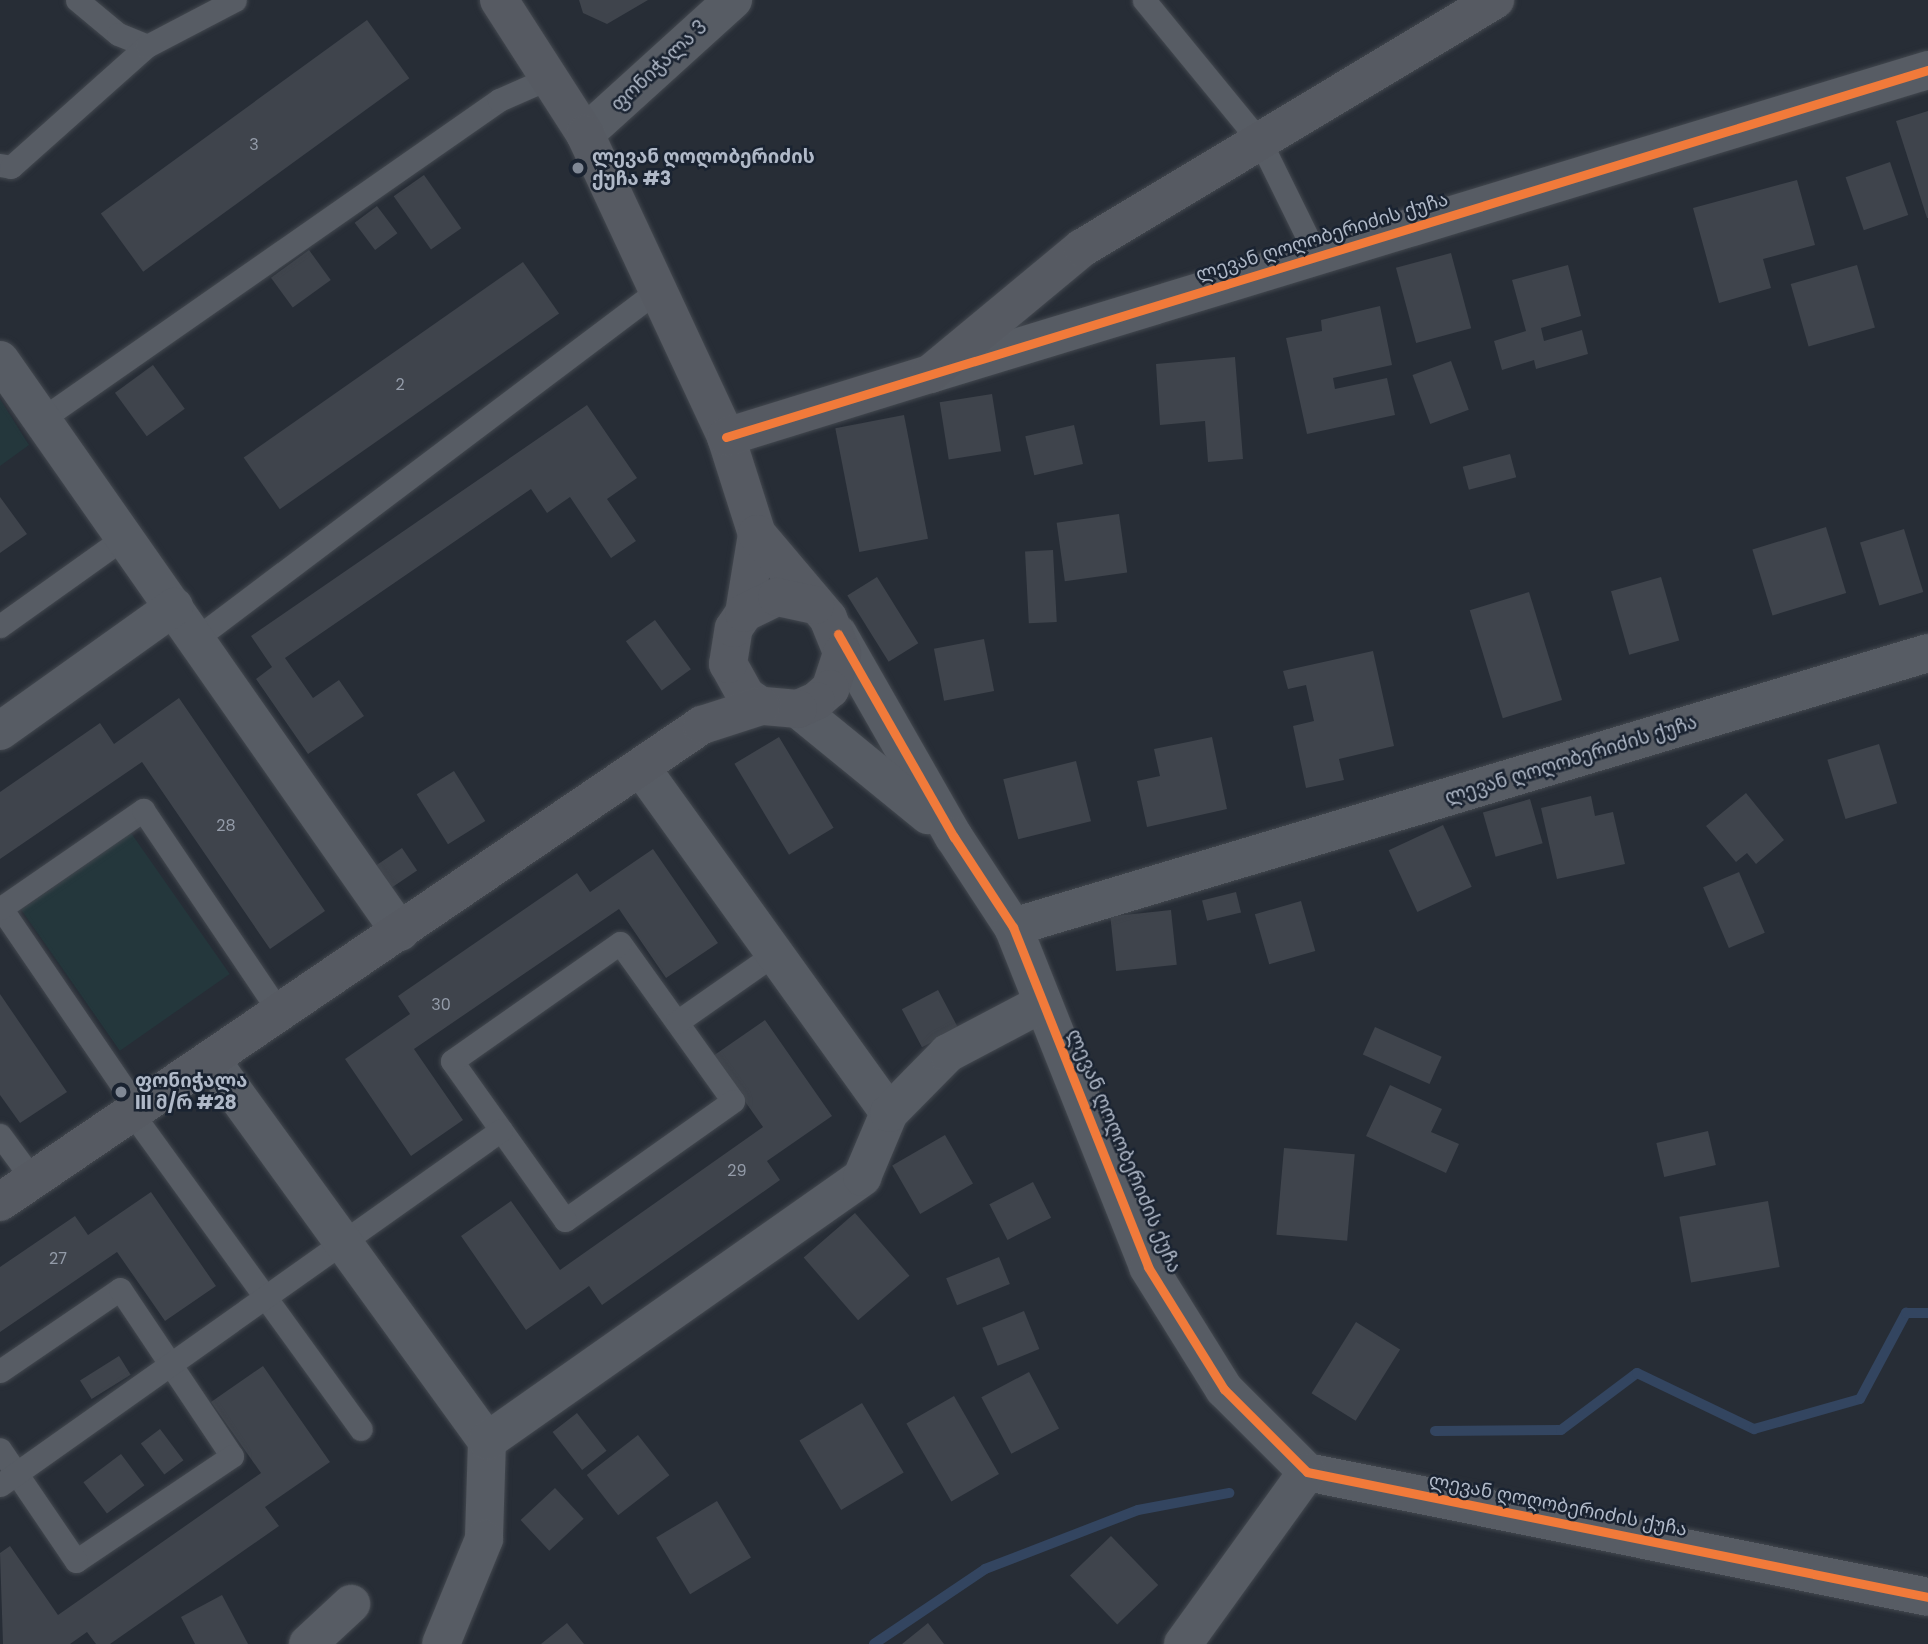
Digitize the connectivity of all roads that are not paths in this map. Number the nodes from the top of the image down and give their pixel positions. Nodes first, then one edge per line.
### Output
1 (77, 0) edge
2 (235, 0) edge
3 (499, 0) edge
4 (733, 0) edge
5 (1144, 0) edge
6 (1495, 0) edge
7 (147, 46) junction
8 (1928, 70) edge
9 (549, 78) junction
10 (586, 134) junction
11 (1261, 142) junction
12 (0, 165) edge
13 (1317, 257) junction
14 (662, 287) junction
15 (0, 360) edge
16 (930, 374) junction
17 (39, 421) junction
18 (726, 437) junction
19 (757, 534) junction
20 (125, 537) junction
21 (814, 605) junction
22 (174, 607) junction
23 (744, 613) junction
24 (0, 626) edge
25 (838, 634) junction
26 (198, 637) junction
27 (1928, 653) edge
28 (728, 664) junction
29 (780, 707) junction
30 (0, 731) edge
31 (642, 769) junction
32 (954, 837) junction
33 (1013, 927) junction
34 (400, 932) junction
35 (775, 954) junction
36 (1043, 1003) junction
37 (280, 1013) junction
38 (677, 1022) junction
39 (211, 1060) junction
40 (135, 1111) junction
41 (889, 1113) junction
42 (501, 1130) junction
43 (0, 1135) edge
44 (33, 1180) junction
45 (0, 1202) edge
46 (343, 1242) junction
47 (264, 1299) junction
48 (171, 1365) junction
49 (0, 1371) edge
50 (361, 1429) dead end
51 (487, 1441) junction
52 (0, 1449) edge
53 (1307, 1472) junction
54 (8, 1479) edge
55 (1928, 1597) edge
56 (351, 1604) dead end
57 (308, 1644) edge
58 (441, 1644) edge
59 (1183, 1644) edge

1 - 7 lane
2 - 7 lane
3 - 9 street
4 - 10 street, ფონიჭალა 3
5 - 11 lane
6 - 11 street
7 - 12 lane
8 - 13 street, ლევან ღოღობერიძის ქუჩა
9 - 10 street
9 - 17 lane
10 - 14 street
11 - 13 lane
11 - 16 street
13 - 16 street, ლევან ღოღობერიძის ქუჩა
14 - 18 street
14 - 26 lane
15 - 17 street
16 - 18 street, ლევან ღოღობერიძის ქუჩა
17 - 20 street
18 - 19 street
19 - 21 street
19 - 23 street
20 - 22 street
20 - 24 lane
21 - 23 street
21 - 25 street
22 - 26 street
22 - 30 street
23 - 28 street
25 - 29 street
25 - 32 street, ლევან ღოღობერიძის ქუჩა
26 - 34 street
27 - 33 street, ლევან ღოღობერიძის ქუჩა
28 - 29 street
28 - 31 street
29 - 31 street
29 - 32 street, ლევან ღოღობერიძის ქუჩა
31 - 34 street
31 - 35 street
32 - 33 street, ლევან ღოღობერიძის ქუჩა
33 - 36 street, ლევან ღოღობერიძის ქუჩა
34 - 37 street
35 - 38 lane
35 - 41 street
36 - 41 street
36 - 53 street, ლევან ღოღობერიძის ქუჩა
37 - 39 street
37 - 40 lane
38 - 42 lane
38 - 42 lane
39 - 40 street
39 - 46 street
40 - 44 street
40 - 47 lane
41 - 51 street
42 - 46 lane
43 - 44 lane
44 - 45 street
46 - 47 lane
46 - 51 street
47 - 48 lane
47 - 50 lane
48 - 49 lane
48 - 54 lane
48 - 54 lane
51 - 58 street
52 - 54 lane
53 - 55 street, ლევან ღოღობერიძის ქუჩა
53 - 59 street
56 - 57 street

